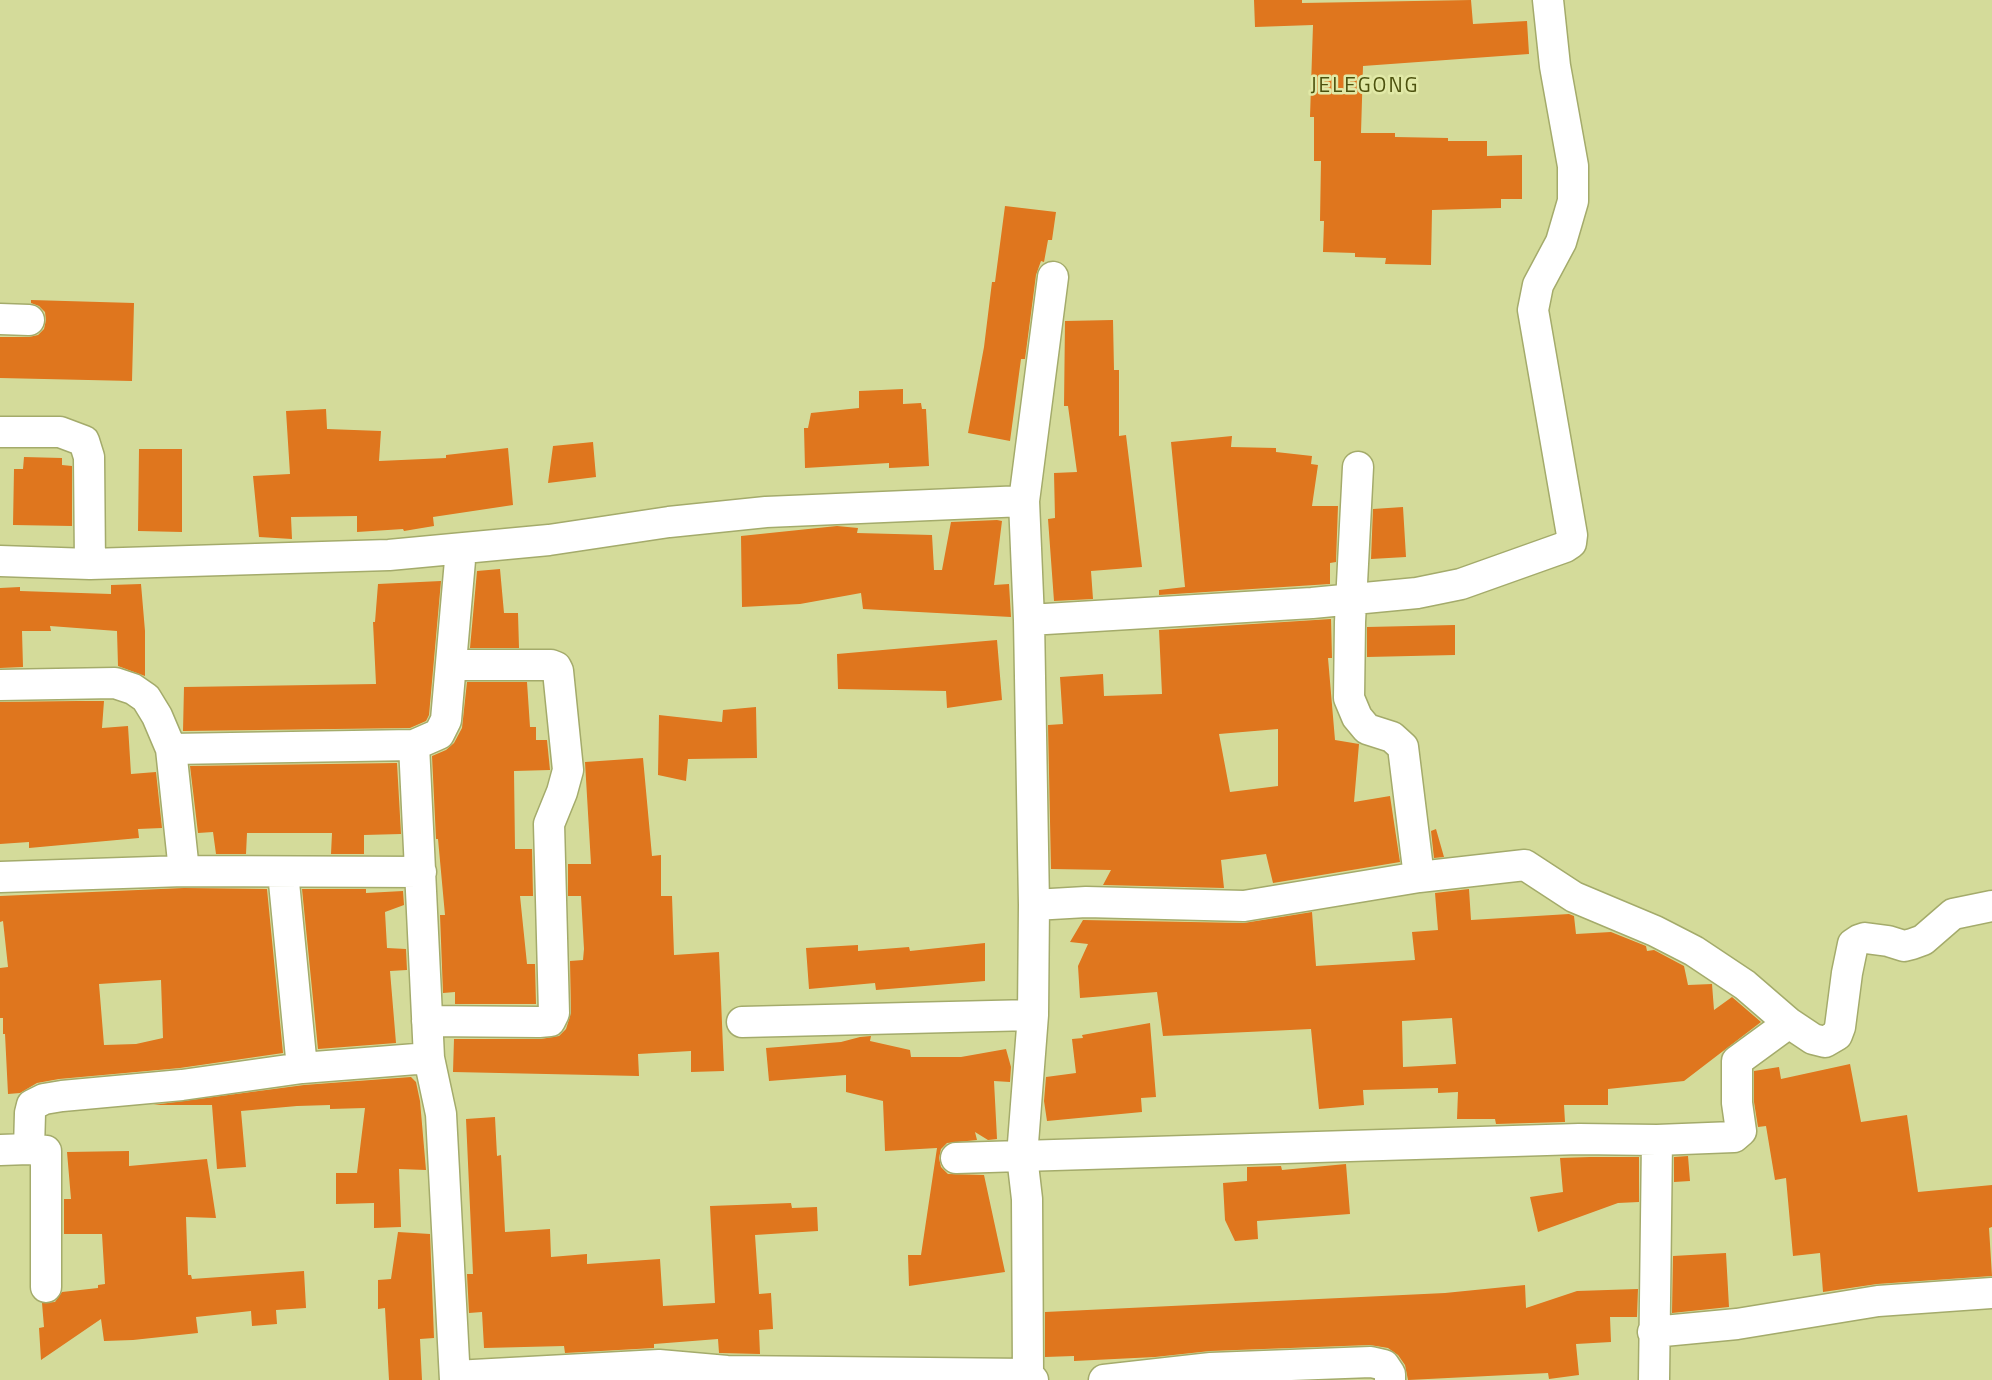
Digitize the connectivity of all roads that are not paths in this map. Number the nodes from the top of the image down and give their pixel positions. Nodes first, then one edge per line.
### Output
1 (1548, 0) edge
2 (1053, 277) dead end
3 (0, 432) edge
4 (1358, 467) dead end
5 (1024, 501) junction
6 (461, 549) junction
7 (0, 561) edge
8 (90, 564) junction
9 (1352, 600) junction
10 (1029, 620) junction
11 (451, 664) junction
12 (0, 685) edge
13 (414, 745) junction
14 (171, 749) junction
15 (184, 871) junction
16 (284, 872) junction
17 (421, 872) junction
18 (0, 877) edge
19 (1419, 877) junction
20 (1034, 905) junction
21 (1992, 906) edge
22 (1033, 1014) junction
23 (427, 1021) junction
24 (742, 1022) dead end
25 (1789, 1023) junction
26 (429, 1058) junction
27 (302, 1068) junction
28 (1657, 1140) junction
29 (14, 1150) edge
30 (1022, 1156) junction
31 (956, 1158) dead end
32 (46, 1287) dead end
33 (1992, 1293) edge
34 (1653, 1332) junction
35 (659, 1372) edge
36 (1211, 1374) edge
37 (543, 1376) edge
38 (1031, 1377) edge
39 (455, 1378) edge
40 (1104, 1380) edge
41 (1390, 1380) edge
42 (1654, 1380) edge

1 - 9 street
2 - 5 street
3 - 8 street
4 - 9 street
5 - 6 street
5 - 10 street
6 - 8 street
6 - 11 street
7 - 8 street
9 - 10 street
9 - 19 street
10 - 20 street
11 - 13 street
11 - 23 street
12 - 14 street
13 - 14 street
13 - 17 street
14 - 15 street
15 - 16 street
15 - 18 street
16 - 17 street
16 - 27 street
17 - 23 street
19 - 20 street
19 - 25 street
20 - 22 street
21 - 25 street
22 - 24 street
22 - 30 street
23 - 26 street
25 - 28 street
26 - 27 street
26 - 39 street
27 - 29 street
28 - 30 street
28 - 34 street
29 - 32 street
30 - 31 street
30 - 38 street
33 - 34 street
34 - 42 street
35 - 37 street
35 - 38 street
36 - 40 street
36 - 41 street
37 - 39 street

